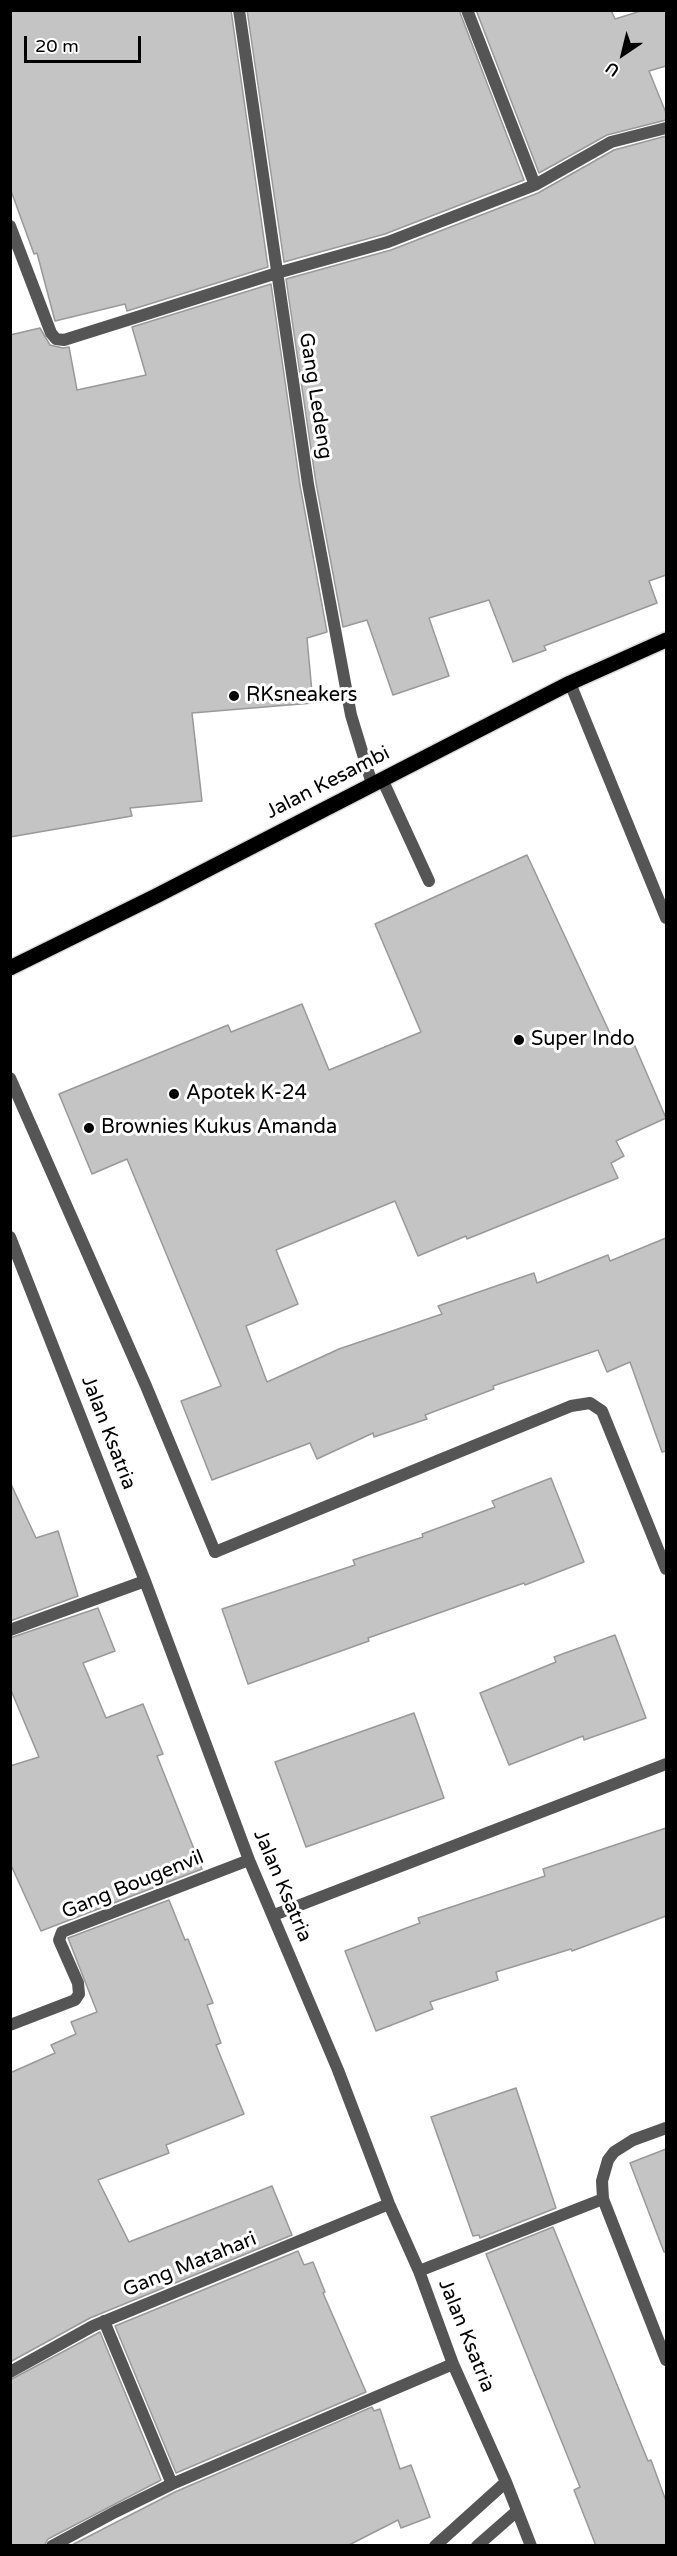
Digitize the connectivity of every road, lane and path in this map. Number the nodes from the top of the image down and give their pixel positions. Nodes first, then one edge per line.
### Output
1 (239, 10) edge
2 (467, 10) edge
3 (666, 128) edge
4 (535, 185) junction
5 (10, 226) edge
6 (277, 273) junction
7 (666, 640) edge
8 (570, 683) junction
9 (377, 781) junction
10 (429, 881) dead end
11 (666, 918) edge
12 (10, 968) edge
13 (10, 1078) edge
14 (10, 1237) edge
15 (666, 1569) edge
16 (144, 1581) junction
17 (10, 1630) edge
18 (666, 1764) edge
19 (249, 1860) junction
20 (274, 1915) junction
21 (10, 2025) edge
22 (666, 2128) edge
23 (603, 2199) junction
24 (389, 2204) junction
25 (419, 2271) junction
26 (104, 2322) junction
27 (666, 2360) edge
28 (453, 2364) junction
29 (10, 2372) edge
30 (506, 2482) junction
31 (172, 2484) junction
32 (517, 2511) junction
33 (52, 2546) edge
34 (435, 2546) edge
35 (477, 2546) edge
36 (531, 2546) edge

1 - 6 street, Gang Ledeng
2 - 4 street
3 - 4 street
4 - 6 street
5 - 6 street
6 - 9 street, Gang Ledeng
7 - 8 main road, Jalan Kesambi
8 - 9 main road, Jalan Kesambi
8 - 11 street
9 - 10 street, Gang Ledeng
9 - 12 main road, Jalan Kesambi
13 - 15 street
14 - 16 street, Jalan Ksatria
16 - 17 street
16 - 19 street, Jalan Ksatria
18 - 20 street
19 - 20 street, Jalan Ksatria
19 - 21 street, Gang Bougenvil
20 - 24 street, Jalan Ksatria
22 - 23 street
23 - 25 street
23 - 27 street
24 - 25 street, Jalan Ksatria
24 - 26 street, Gang Matahari
25 - 28 street, Jalan Ksatria
26 - 29 street, Gang Matahari
26 - 31 street
28 - 30 street, Jalan Ksatria
28 - 31 street
30 - 32 street, Jalan Ksatria
30 - 34 street
31 - 33 street
32 - 35 street
32 - 36 street, Jalan Ksatria

